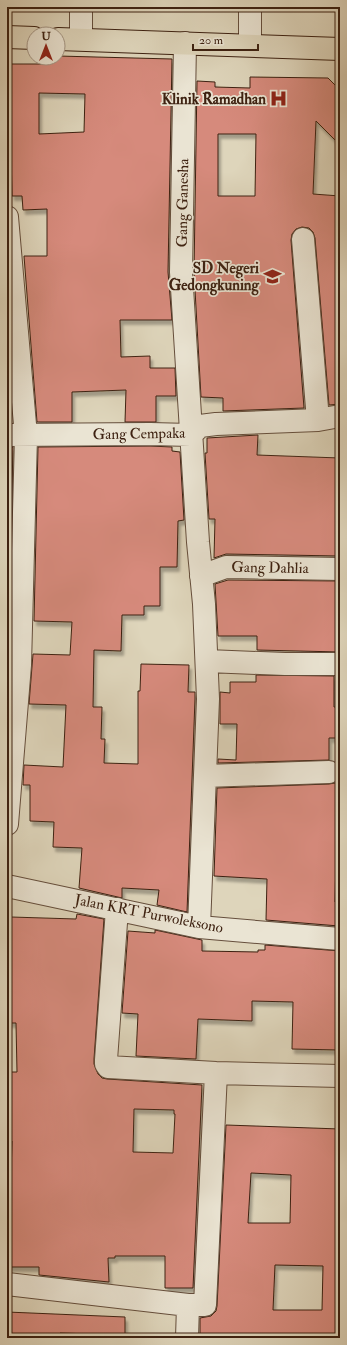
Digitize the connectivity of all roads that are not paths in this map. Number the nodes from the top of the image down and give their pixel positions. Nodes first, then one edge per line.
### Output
1 (81, 7) edge
2 (250, 7) edge
3 (7, 37) edge
4 (26, 38) edge
5 (66, 39) edge
6 (81, 40) junction
7 (7, 41) edge
8 (185, 43) junction
9 (250, 45) junction
10 (340, 49) edge
11 (7, 217) edge
12 (303, 239) dead end
13 (340, 416) edge
14 (318, 420) junction
15 (191, 435) junction
16 (17, 436) edge
17 (340, 569) edge
18 (201, 576) junction
19 (207, 661) junction
20 (340, 664) edge
21 (14, 665) edge
22 (329, 772) dead end
23 (205, 776) junction
24 (7, 824) edge
25 (7, 886) edge
26 (117, 909) junction
27 (199, 927) junction
28 (340, 939) edge
29 (216, 1073) junction
30 (340, 1076) edge
31 (7, 1284) edge
32 (188, 1305) junction
33 (187, 1338) edge

1 - 6 street
2 - 9 street
3 - 4 main road
3 - 7 street
5 - 6 main road
6 - 8 main road
8 - 9 main road
8 - 15 street, Gang Ganesha
9 - 10 main road
11 - 16 street
12 - 14 street
13 - 14 street, Gang Cempaka
14 - 15 street, Gang Cempaka
15 - 16 street, Gang Cempaka
15 - 18 street, Gang Ganesha
16 - 21 street
17 - 18 street, Gang Dahlia
18 - 19 street, Gang Ganesha
19 - 20 street
19 - 23 street, Gang Ganesha
21 - 24 street
22 - 23 street
23 - 27 street, Gang Ganesha
25 - 26 street, Jalan KRT Purwoleksono
26 - 27 street, Jalan KRT Purwoleksono
26 - 29 street
27 - 28 street, Jalan KRT Purwoleksono
29 - 30 street
29 - 32 street
31 - 32 street
32 - 33 street

